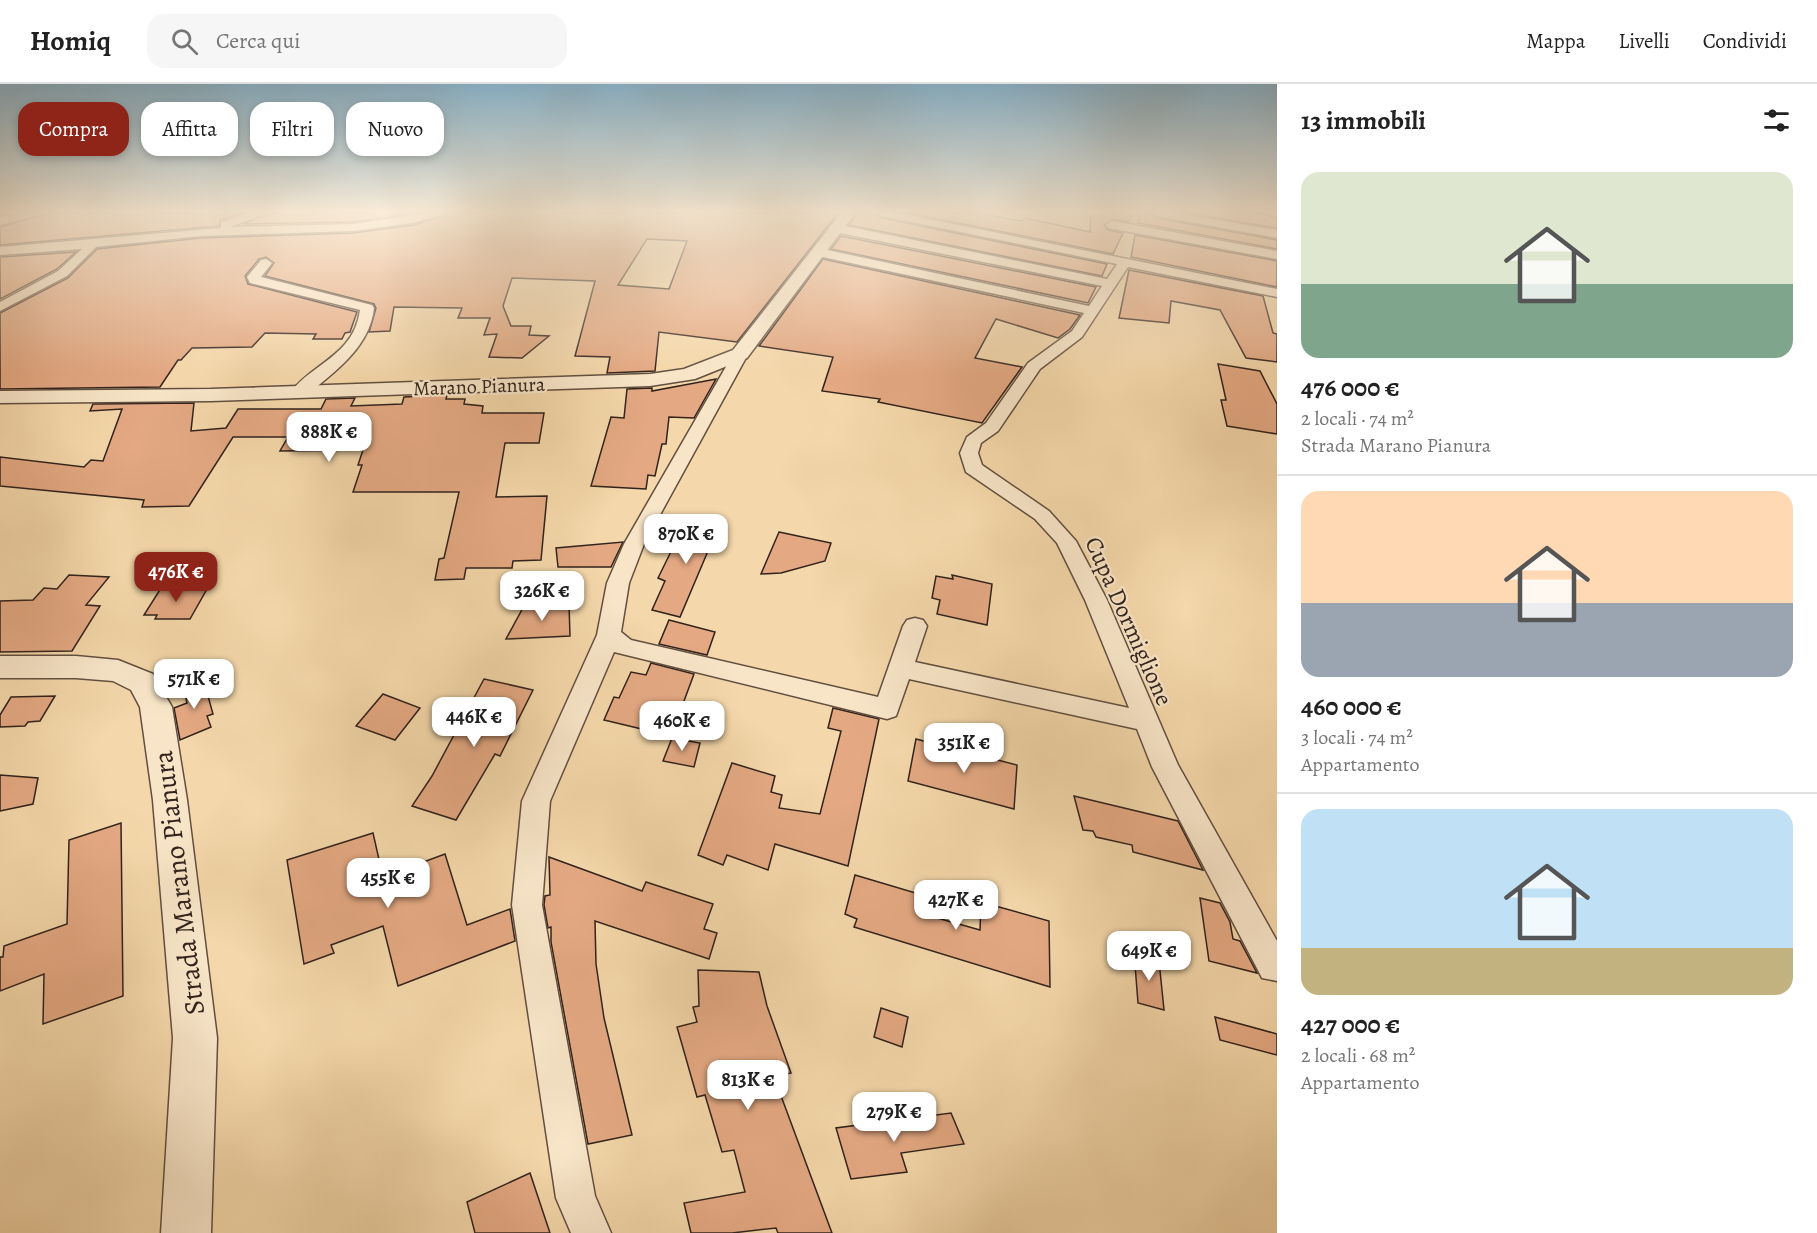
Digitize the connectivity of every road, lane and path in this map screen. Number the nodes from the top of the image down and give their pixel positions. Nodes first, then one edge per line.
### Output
1 (69, 267) edge
2 (263, 267) edge
3 (807, 267) edge
4 (887, 267) edge
5 (1025, 267) edge
6 (1119, 267) edge
7 (1171, 267) edge
8 (1110, 284) junction
9 (1277, 293) edge
10 (0, 307) edge
11 (1092, 310) junction
12 (740, 354) junction
13 (299, 392) junction
14 (0, 397) edge
15 (915, 626) dead end
16 (609, 635) junction
17 (0, 667) edge
18 (900, 668) junction
19 (1144, 721) junction
20 (1274, 967) dead end
21 (186, 1233) edge
22 (591, 1233) edge

1 - 10 street
2 - 13 street
3 - 12 street
4 - 11 street
5 - 8 street
6 - 8 street, Cupa Dormiglione
7 - 9 street
8 - 11 street, Cupa Dormiglione
11 - 19 street, Cupa Dormiglione
12 - 13 street, Marano Pianura
12 - 16 street
13 - 14 street, Marano Pianura
15 - 18 street
16 - 18 street
16 - 22 street
17 - 21 street, Strada Marano Pianura
18 - 19 street
19 - 20 street, Cupa Dormiglione

